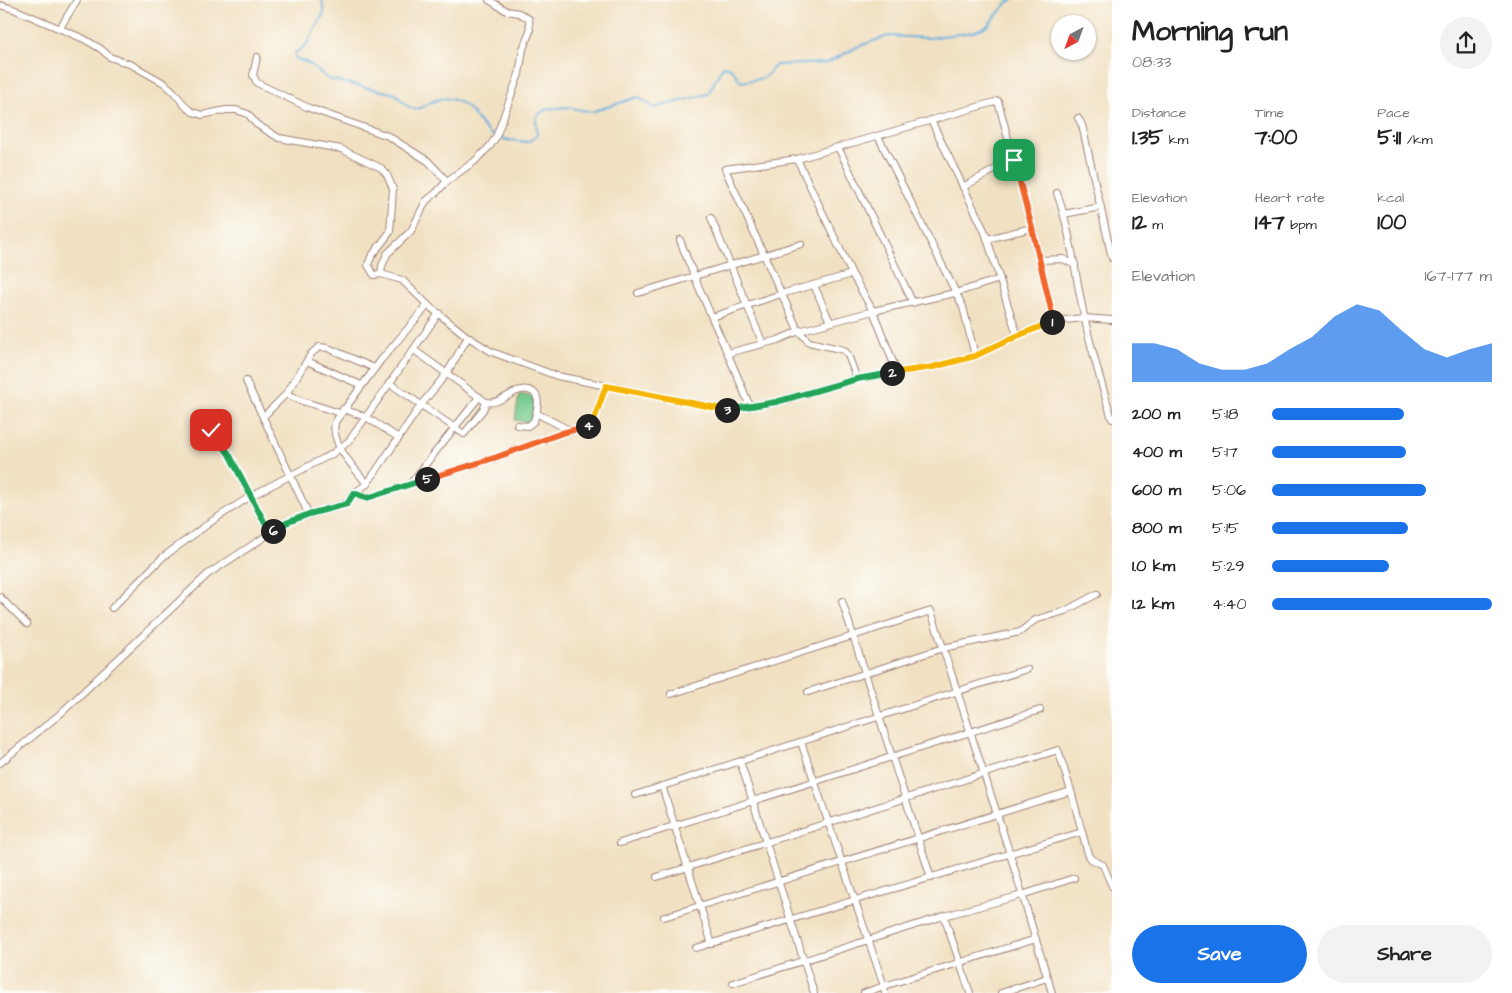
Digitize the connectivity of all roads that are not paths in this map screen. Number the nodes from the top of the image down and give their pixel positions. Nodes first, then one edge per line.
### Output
1 (77, 0) edge
2 (488, 0) edge
3 (0, 5) edge
4 (60, 28) junction
5 (257, 57) dead end
6 (1078, 118) dead end
7 (931, 120) junction
8 (878, 136) junction
9 (838, 147) junction
10 (797, 159) junction
11 (1014, 160) junction
12 (447, 181) junction
13 (963, 187) junction
14 (1057, 193) dead end
15 (1101, 207) junction
16 (1064, 214) junction
17 (711, 218) dead end
18 (1032, 228) junction
19 (987, 239) junction
20 (680, 240) dead end
21 (801, 244) dead end
22 (765, 255) junction
23 (1112, 258) edge
24 (1040, 260) junction
25 (730, 265) junction
26 (1076, 265) junction
27 (381, 274) junction
28 (852, 274) junction
29 (694, 276) junction
30 (1000, 279) junction
31 (814, 285) junction
32 (955, 292) junction
33 (638, 293) dead end
34 (781, 294) junction
35 (913, 303) junction
36 (428, 305) junction
37 (748, 305) junction
38 (873, 311) junction
39 (439, 313) junction
40 (712, 318) junction
41 (1084, 318) junction
42 (1112, 320) edge
43 (830, 322) junction
44 (1054, 322) junction
45 (799, 331) junction
46 (1017, 336) junction
47 (468, 337) junction
48 (763, 344) junction
49 (414, 350) junction
50 (728, 353) junction
51 (975, 356) junction
52 (306, 361) junction
53 (374, 368) junction
54 (897, 372) junction
55 (447, 373) junction
56 (857, 379) junction
57 (246, 381) dead end
58 (389, 383) junction
59 (361, 385) junction
60 (606, 386) junction
61 (286, 394) junction
62 (479, 397) junction
63 (486, 402) junction
64 (421, 405) junction
65 (750, 407) junction
66 (342, 411) junction
67 (536, 413) junction
68 (263, 417) junction
69 (366, 417) junction
70 (1112, 419) edge
71 (517, 425) dead end
72 (454, 427) junction
73 (211, 430) dead end
74 (571, 431) junction
75 (399, 438) junction
76 (341, 448) junction
77 (292, 476) junction
78 (367, 484) junction
79 (409, 485) junction
80 (354, 493) junction
81 (251, 496) junction
82 (309, 514) junction
83 (270, 533) junction
84 (1097, 594) dead end
85 (0, 597) edge
86 (842, 600) dead end
87 (112, 608) dead end
88 (27, 624) dead end
89 (853, 636) junction
90 (943, 648) junction
91 (1027, 669) dead end
92 (865, 673) junction
93 (808, 692) dead end
94 (957, 692) junction
95 (672, 694) dead end
96 (1040, 710) dead end
97 (879, 716) junction
98 (970, 732) junction
99 (801, 742) junction
100 (892, 757) junction
101 (740, 761) junction
102 (0, 763) edge
103 (983, 774) junction
104 (814, 781) junction
105 (662, 786) junction
106 (1071, 791) junction
107 (635, 795) dead end
108 (906, 798) junction
109 (752, 801) junction
110 (996, 813) junction
111 (828, 823) junction
112 (675, 826) junction
113 (1082, 832) junction
114 (919, 838) junction
115 (765, 842) junction
116 (620, 843) dead end
117 (1010, 854) junction
118 (841, 862) junction
119 (687, 867) junction
120 (656, 876) dead end
121 (931, 878) junction
122 (1074, 878) dead end
123 (778, 882) junction
124 (1112, 886) edge
125 (1022, 895) junction
126 (854, 901) junction
127 (699, 906) junction
128 (944, 916) junction
129 (664, 917) dead end
130 (790, 920) junction
131 (1036, 939) junction
132 (868, 940) junction
133 (712, 944) junction
134 (696, 948) dead end
135 (803, 961) junction
136 (959, 964) junction
137 (1047, 978) junction
138 (733, 984) dead end
139 (885, 989) edge
140 (814, 993) edge
141 (864, 993) edge
142 (970, 993) edge
143 (1001, 993) edge
144 (1052, 993) edge

1 - 4 street
2 - 12 street
3 - 4 street
4 - 27 street
5 - 12 street
6 - 15 street
7 - 8 street
7 - 11 street
7 - 13 street
8 - 9 street
8 - 32 street
9 - 10 street
9 - 35 street
10 - 22 street
10 - 28 street
11 - 13 street
11 - 18 street
12 - 27 street
13 - 19 street
14 - 16 street
15 - 16 street
15 - 23 street
16 - 26 street
17 - 25 street
18 - 19 street
18 - 24 street
19 - 30 street
20 - 29 street
21 - 22 street
22 - 25 street
22 - 34 street
24 - 26 street
24 - 44 street
25 - 29 street
25 - 37 street
26 - 41 street
27 - 36 street
28 - 31 street
28 - 38 street
29 - 33 street
29 - 40 street
30 - 32 street
30 - 46 street
31 - 34 street
31 - 43 street
32 - 35 street
32 - 51 street
34 - 37 street
34 - 45 street
35 - 38 street
36 - 39 street
36 - 53 street
37 - 40 street
37 - 48 street
38 - 43 street
38 - 54 street
39 - 47 street
39 - 49 street
40 - 50 street
41 - 42 street
41 - 44 street
41 - 70 street
43 - 45 street
44 - 46 street
45 - 48 street
45 - 56 street
46 - 51 street
47 - 55 street
47 - 60 street
48 - 50 street
49 - 55 street
49 - 58 street
50 - 65 street
51 - 54 street
52 - 53 street
52 - 59 street
52 - 61 street
53 - 59 street
54 - 56 street
55 - 62 street
55 - 64 street
56 - 65 street
57 - 68 street
58 - 64 street
58 - 69 street
59 - 66 street
60 - 65 street
60 - 74 street
61 - 66 street
61 - 68 street
62 - 63 street
62 - 72 street
63 - 67 street
63 - 72 street
64 - 72 street
64 - 75 street
66 - 69 street
66 - 76 street
67 - 71 street
67 - 74 street
68 - 77 street
69 - 75 street
69 - 76 street
72 - 79 street
73 - 81 street
74 - 79 street
75 - 78 street
76 - 77 street
76 - 78 street
77 - 81 street
77 - 82 street
78 - 80 street
79 - 80 street
80 - 82 street
81 - 83 street
81 - 87 street
82 - 83 street
83 - 102 street
84 - 90 street
85 - 88 street
86 - 89 street
89 - 90 street
89 - 92 street
89 - 95 street
90 - 92 street
90 - 94 street
91 - 94 street
92 - 93 street
92 - 97 street
94 - 97 street
94 - 98 street
96 - 98 street
97 - 99 street
97 - 100 street
98 - 100 street
98 - 103 street
99 - 101 street
99 - 104 street
100 - 104 street
100 - 108 street
101 - 105 street
101 - 109 street
103 - 106 street
103 - 108 street
103 - 110 street
104 - 109 street
104 - 111 street
105 - 107 street
105 - 112 street
106 - 110 street
106 - 113 street
108 - 111 street
108 - 114 street
109 - 112 street
109 - 115 street
110 - 114 street
110 - 117 street
111 - 115 street
111 - 118 street
112 - 116 street
112 - 119 street
113 - 117 street
113 - 124 street
114 - 118 street
114 - 121 street
115 - 119 street
115 - 123 street
117 - 121 street
117 - 125 street
118 - 123 street
118 - 126 street
119 - 120 street
119 - 127 street
121 - 126 street
122 - 125 street
123 - 127 street
123 - 130 street
125 - 128 street
125 - 131 street
126 - 130 street
126 - 132 street
127 - 129 street
127 - 133 street
128 - 132 street
128 - 136 street
130 - 133 street
130 - 135 street
131 - 136 street
131 - 137 street
132 - 135 street
132 - 139 street
133 - 134 street
135 - 138 street
135 - 140 street
136 - 139 street
136 - 142 street
137 - 143 street
137 - 144 street
139 - 141 street

